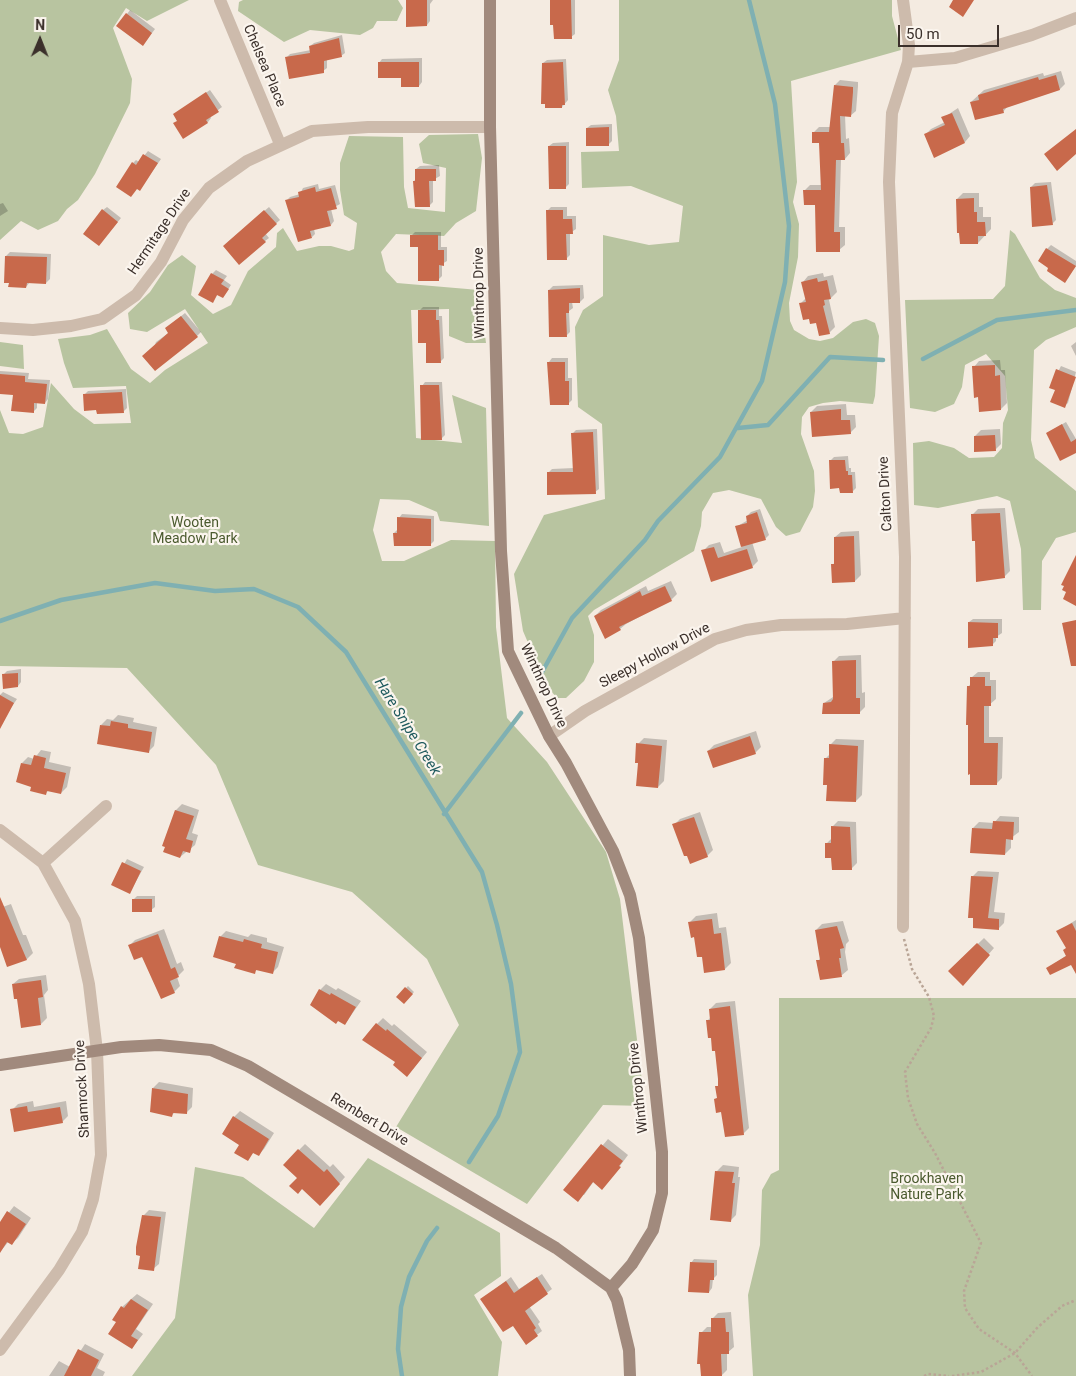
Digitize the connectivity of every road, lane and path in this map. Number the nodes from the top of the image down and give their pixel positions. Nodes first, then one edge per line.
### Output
1 (220, 0) edge
2 (490, 0) edge
3 (904, 0) edge
4 (1076, 18) edge
5 (908, 62) junction
6 (490, 127) junction
7 (280, 144) junction
8 (0, 328) edge
9 (904, 618) junction
10 (549, 736) junction
11 (106, 806) dead end
12 (0, 830) edge
13 (42, 863) junction
14 (903, 927) joint
15 (97, 1051) junction
16 (0, 1065) edge
17 (611, 1288) junction
18 (1076, 1300) edge
19 (0, 1350) edge
20 (1015, 1353) junction
21 (630, 1376) edge
22 (924, 1376) edge
23 (950, 1376) edge
24 (1032, 1376) edge

1 - 7 street, Chelsea Place
2 - 6 street, Winthrop Drive
3 - 5 street
4 - 5 street
5 - 9 street, Calton Drive
6 - 7 street, Hermitage Drive
6 - 10 street, Winthrop Drive
7 - 8 street, Hermitage Drive
9 - 10 street, Sleepy Hollow Drive
9 - 14 street, Calton Drive
10 - 17 street, Winthrop Drive
11 - 13 street
12 - 13 street, Shamrock Drive
13 - 15 street, Shamrock Drive
14 - 20 path
15 - 16 street, Rembert Drive
15 - 17 street, Rembert Drive
15 - 19 street, Shamrock Drive
17 - 21 street
18 - 20 path
20 - 23 path
20 - 24 path
22 - 23 path

